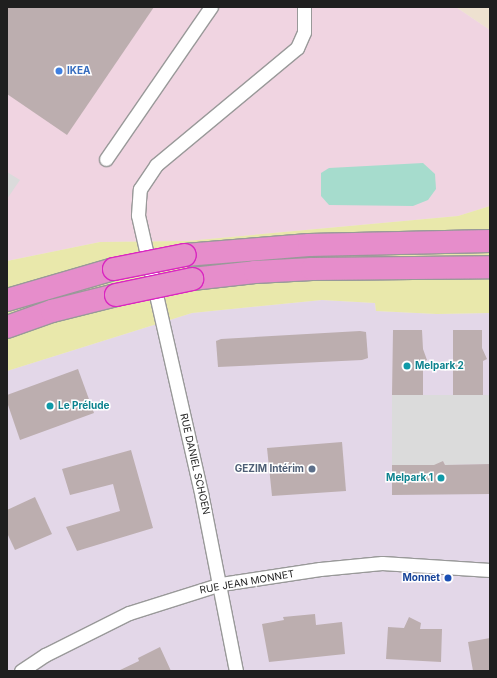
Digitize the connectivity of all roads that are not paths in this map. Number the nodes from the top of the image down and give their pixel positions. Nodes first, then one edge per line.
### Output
1 (211, 7) edge
2 (304, 7) edge
3 (106, 159) dead end
4 (490, 241) edge
5 (490, 267) edge
6 (7, 300) edge
7 (7, 328) edge
8 (490, 570) edge
9 (221, 584) junction
10 (21, 671) edge
11 (236, 671) edge

1 - 3 street
2 - 9 street, RUE DANIEL SCHOEN
4 - 6 highway, bridge
5 - 7 highway, bridge
8 - 9 street, RUE JEAN MONNET
9 - 10 street, RUE JEAN MONNET
9 - 11 street, RUE DANIEL SCHOEN

